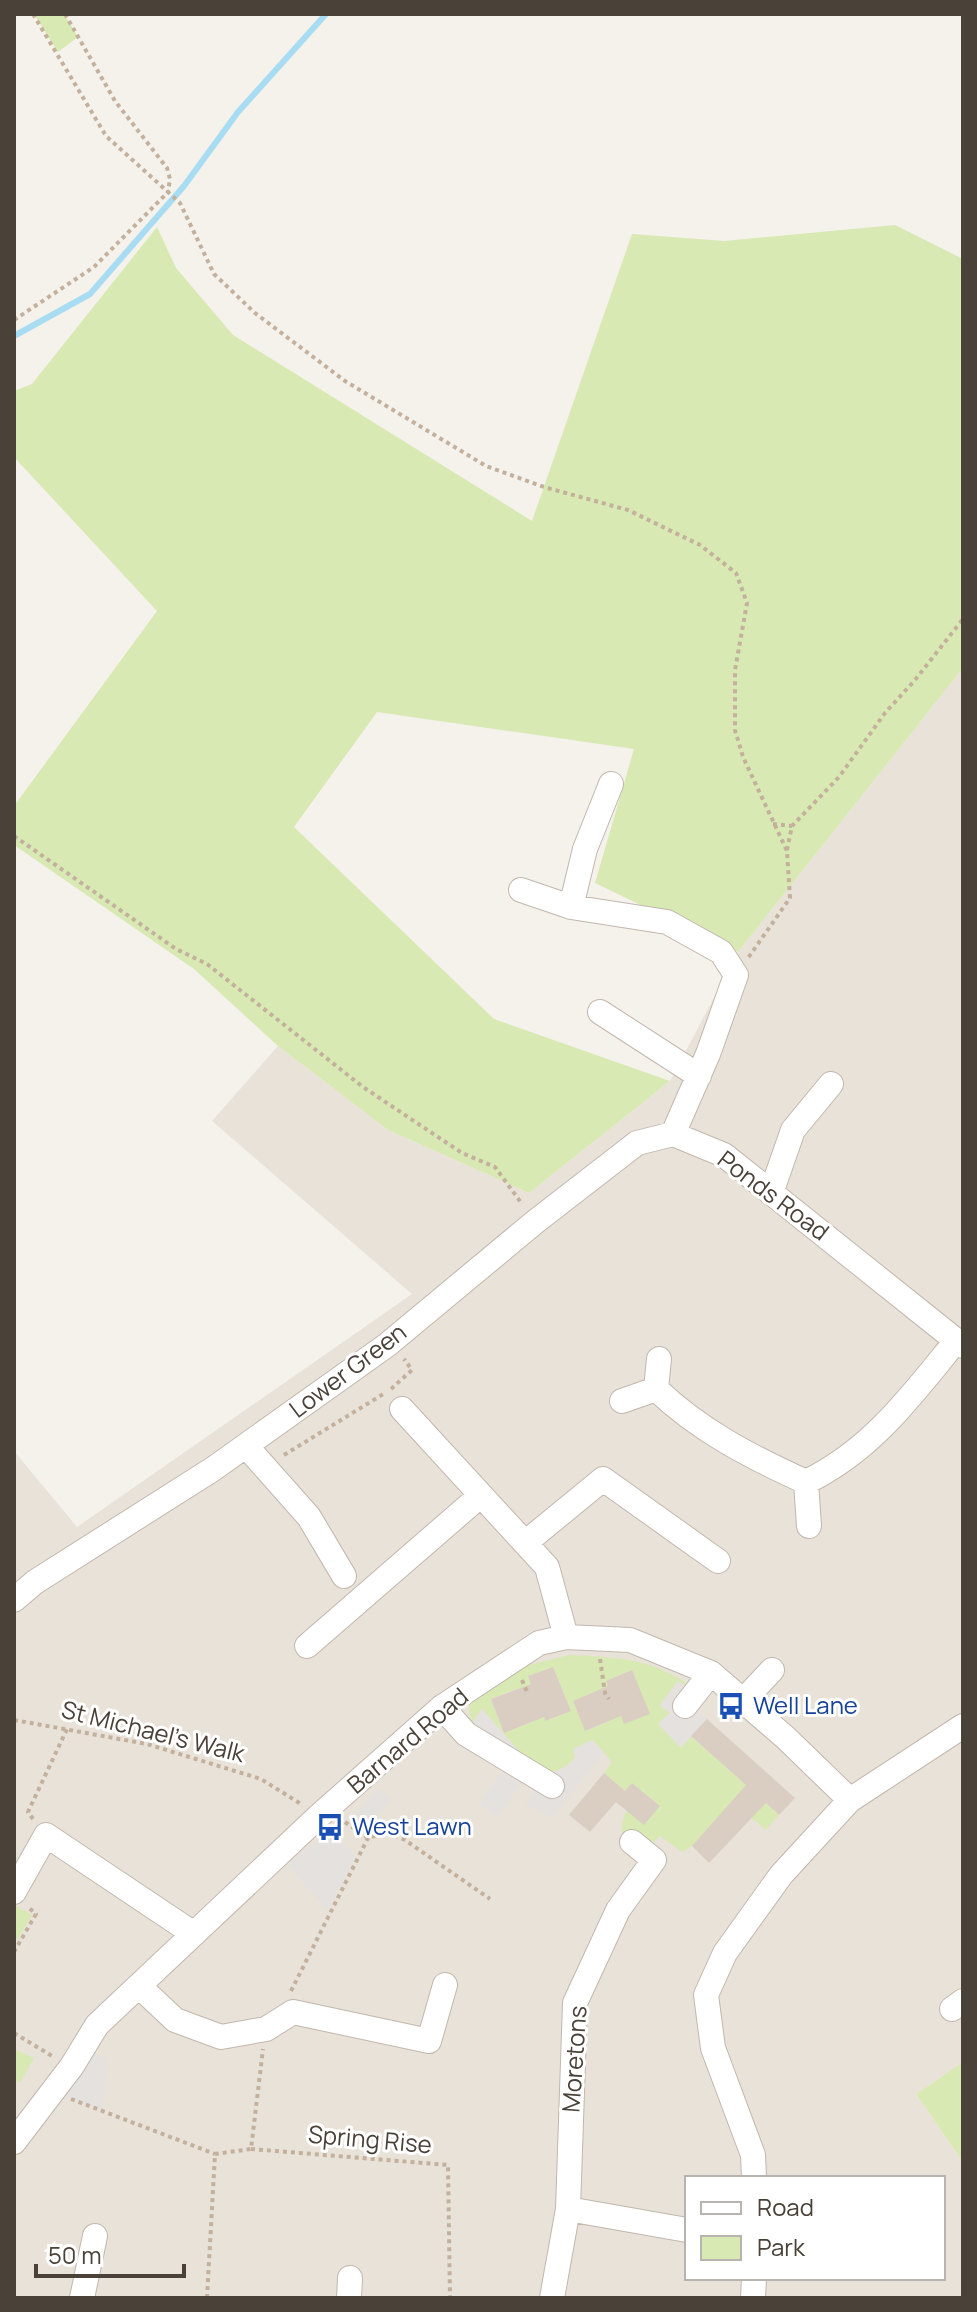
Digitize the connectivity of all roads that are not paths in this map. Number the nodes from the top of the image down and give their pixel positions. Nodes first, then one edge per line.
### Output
1 (611, 784) dead end
2 (521, 890) dead end
3 (571, 907) junction
4 (600, 1012) dead end
5 (699, 1076) junction
6 (831, 1084) dead end
7 (673, 1134) junction
8 (771, 1193) junction
9 (960, 1344) edge
10 (659, 1359) dead end
11 (656, 1389) junction
12 (396, 1400) road end
13 (622, 1401) dead end
14 (246, 1446) junction
15 (806, 1482) junction
16 (481, 1495) junction
17 (809, 1526) dead end
18 (525, 1543) junction
19 (718, 1561) dead end
20 (344, 1576) dead end
21 (14, 1600) edge
22 (566, 1637) junction
23 (307, 1646) dead end
24 (772, 1670) dead end
25 (711, 1673) junction
26 (743, 1701) junction
27 (685, 1706) dead end
28 (442, 1707) junction
29 (959, 1735) edge
30 (552, 1786) dead end
31 (850, 1800) junction
32 (632, 1842) dead end
33 (21, 1900) edge
34 (194, 1934) junction
35 (445, 1985) dead end
36 (139, 1986) junction
37 (14, 2142) edge
38 (754, 2176) edge
39 (568, 2209) junction
40 (685, 2230) edge
41 (95, 2236) dead end
42 (82, 2298) edge
43 (552, 2298) edge

1 - 3 street
2 - 3 street
3 - 5 street
4 - 5 street
5 - 7 street
6 - 8 street
7 - 8 street, Ponds Road
7 - 14 street, Lower Green
8 - 9 street, Ponds Road
9 - 15 street
10 - 11 street
11 - 13 street
11 - 15 street
12 - 16 street
14 - 20 street
14 - 21 street, Lower Green
15 - 17 street
16 - 18 street
16 - 23 street
18 - 19 street
18 - 22 street
22 - 25 street, Barnard Road
22 - 28 street, Barnard Road
24 - 26 street
25 - 26 street, Barnard Road
25 - 27 street
26 - 31 street, Barnard Road
28 - 30 street
28 - 34 street, Barnard Road
29 - 31 street
31 - 38 street
32 - 39 street, Moretons
33 - 34 street
34 - 36 street, Barnard Road
35 - 36 street
36 - 37 street, Barnard Road
39 - 40 street
39 - 43 street, Moretons
41 - 42 street

